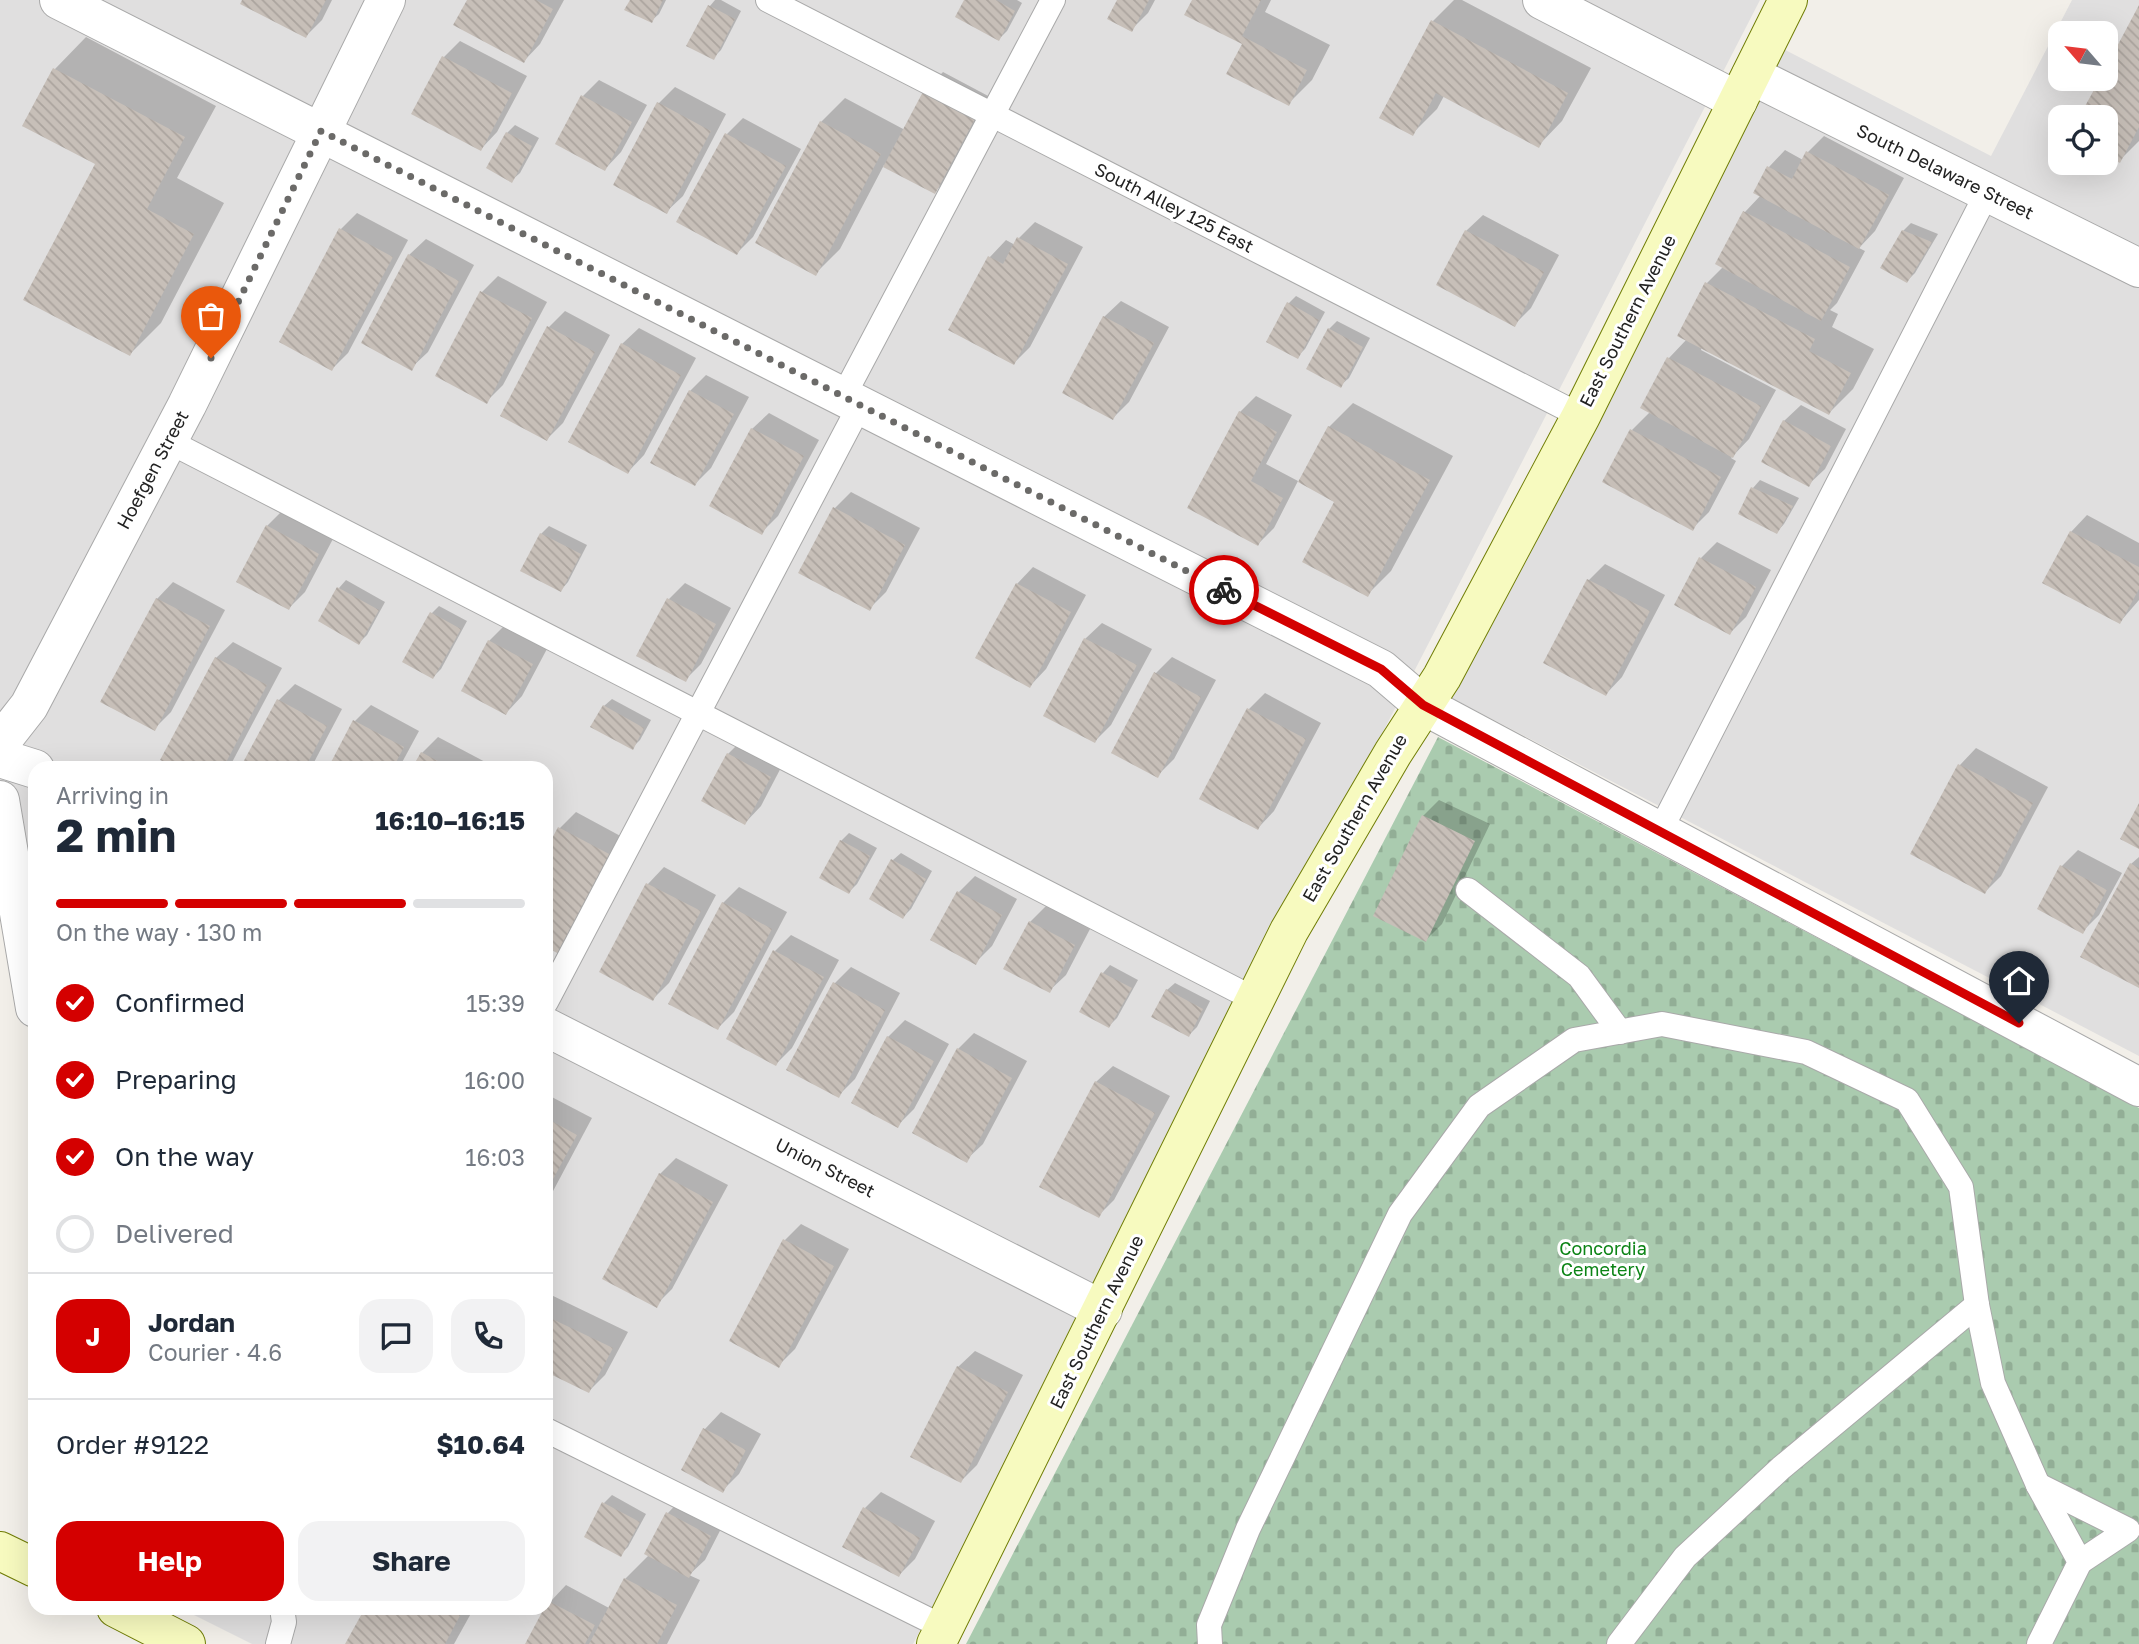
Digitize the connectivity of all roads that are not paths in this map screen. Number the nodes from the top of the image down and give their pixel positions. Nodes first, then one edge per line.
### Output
1 (59, 0) edge
2 (386, 0) edge
3 (768, 0) edge
4 (1053, 0) edge
5 (1542, 0) edge
6 (1788, 0) edge
7 (1744, 88) junction
8 (991, 114) junction
9 (321, 131) junction
10 (1987, 193) junction
11 (2139, 268) edge
12 (852, 401) junction
13 (1581, 416) junction
14 (168, 441) junction
15 (1423, 705) junction
16 (698, 713) junction
17 (0, 743) edge
18 (0, 758) edge
19 (28, 767) edge
20 (0, 800) edge
21 (1660, 831) junction
22 (1468, 890) dead end
23 (28, 966) edge
24 (553, 989) edge
25 (1256, 1000) junction
26 (553, 1031) edge
27 (1620, 1032) junction
28 (2139, 1087) edge
29 (1977, 1304) junction
30 (1103, 1310) junction
31 (553, 1434) edge
32 (2038, 1485) junction
33 (2134, 1532) edge
34 (0, 1551) edge
35 (2080, 1562) junction
36 (28, 1565) edge
37 (283, 1615) edge
38 (132, 1620) edge
39 (941, 1636) edge
40 (186, 1644) edge
41 (278, 1644) edge
42 (1210, 1644) edge
43 (1619, 1644) edge
44 (2039, 1644) edge

1 - 9 street
2 - 9 street, Hoefgen Street
3 - 8 lane, South Alley 125 East
4 - 8 lane
5 - 7 street, South Delaware Street
6 - 7 street, East Southern Avenue
7 - 10 street, South Delaware Street
7 - 13 street, East Southern Avenue
8 - 12 lane
8 - 13 lane, South Alley 125 East
9 - 12 street
9 - 14 street, Hoefgen Street
10 - 11 street, South Delaware Street
10 - 21 lane
12 - 15 street
12 - 16 lane
13 - 15 street, East Southern Avenue
14 - 16 lane
14 - 17 street, Hoefgen Street
15 - 21 street
15 - 25 street, East Southern Avenue
16 - 24 lane
16 - 25 lane
18 - 19 street
20 - 23 street
21 - 28 street
22 - 27 lane
25 - 30 street, East Southern Avenue
26 - 30 street, Union Street
27 - 29 lane
27 - 42 lane
29 - 32 lane
29 - 43 lane
30 - 39 street, East Southern Avenue
31 - 39 lane
32 - 33 lane
32 - 35 lane
33 - 35 lane
34 - 36 street
35 - 44 lane
37 - 41 lane
38 - 40 street

